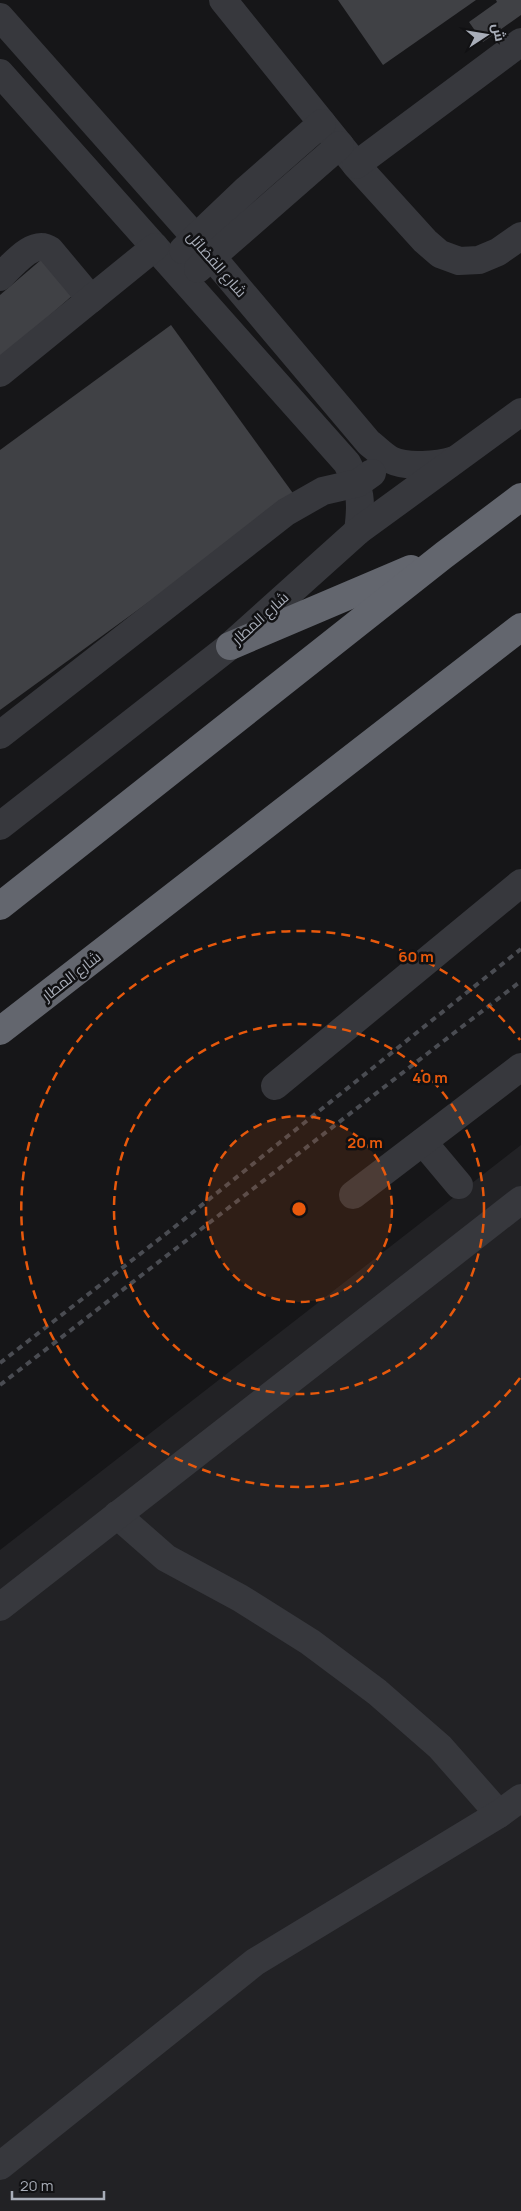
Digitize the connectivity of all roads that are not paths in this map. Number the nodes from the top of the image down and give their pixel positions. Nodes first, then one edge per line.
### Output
1 (223, 0) edge
2 (0, 16) edge
3 (521, 42) edge
4 (0, 73) edge
5 (322, 123) junction
6 (348, 155) junction
7 (521, 236) edge
8 (204, 248) junction
9 (170, 263) junction
10 (0, 277) edge
11 (91, 299) junction
12 (0, 373) edge
13 (521, 412) edge
14 (392, 460) junction
15 (456, 460) junction
16 (358, 483) junction
17 (521, 497) edge
18 (358, 532) junction
19 (444, 555) junction
20 (521, 627) edge
21 (230, 646) junction
22 (0, 735) edge
23 (0, 826) edge
24 (521, 883) edge
25 (0, 906) edge
26 (0, 1031) edge
27 (521, 1067) edge
28 (275, 1086) dead end
29 (423, 1142) junction
30 (459, 1185) dead end
31 (353, 1195) dead end
32 (521, 1200) edge
33 (117, 1515) junction
34 (0, 1607) edge
35 (521, 1798) edge
36 (499, 1814) junction
37 (0, 2166) edge

1 - 5 street
2 - 8 street, شارع الفضائل
3 - 6 street
4 - 9 street
5 - 6 street
5 - 8 street
6 - 7 street
6 - 8 street
8 - 9 street
8 - 14 street, شارع الفضائل
9 - 11 street
9 - 16 street
10 - 11 street
11 - 12 street
13 - 15 street, شارع المطار
14 - 15 street, شارع الفضائل
14 - 16 street
15 - 18 street, شارع المطار
16 - 18 street
16 - 22 street
17 - 19 highway
18 - 21 street, شارع المطار
19 - 21 highway
19 - 25 highway
20 - 26 highway, شارع المطار
21 - 23 street, شارع المطار
24 - 28 street
27 - 29 street
29 - 30 street
29 - 31 street
32 - 33 street
33 - 34 street
33 - 36 street
35 - 36 street
36 - 37 street

